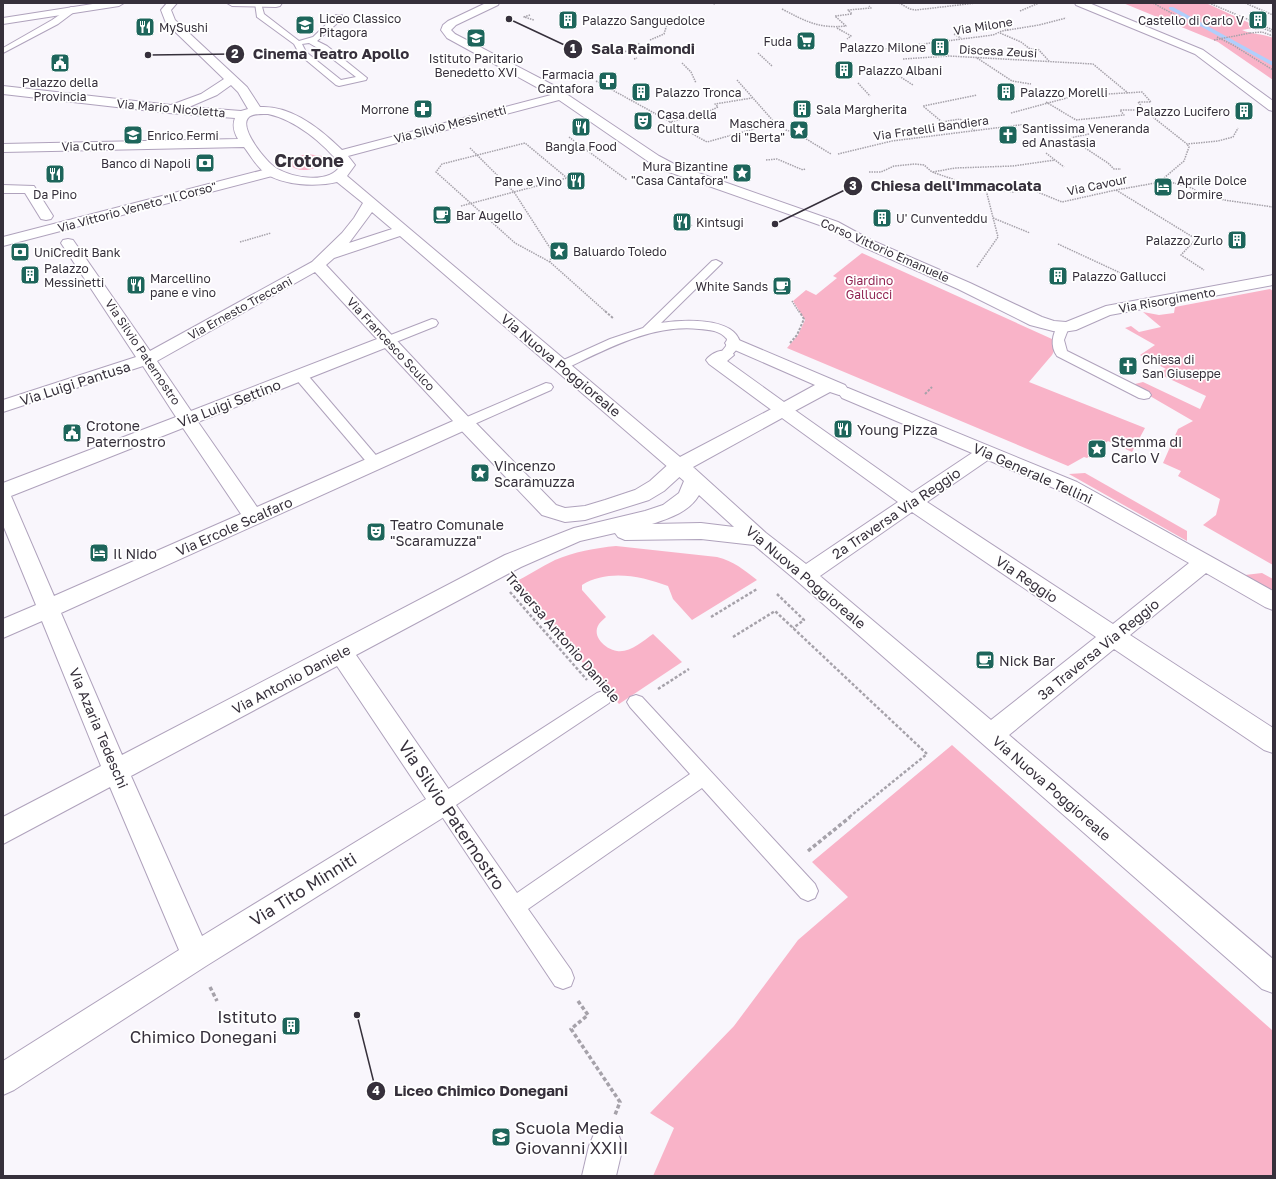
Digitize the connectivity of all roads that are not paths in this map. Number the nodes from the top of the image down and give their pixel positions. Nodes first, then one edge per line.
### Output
1 (119, 3) edge
2 (172, 3) edge
3 (232, 3) edge
4 (277, 3) edge
5 (482, 3) edge
6 (494, 3) edge
7 (1080, 3) edge
8 (258, 4) edge
9 (78, 6) edge
10 (339, 18) dead end
11 (3, 21) edge
12 (309, 40) junction
13 (3, 42) edge
14 (17, 43) junction
15 (297, 43) junction
16 (3, 51) edge
17 (231, 79) junction
18 (3, 90) edge
19 (560, 96) junction
20 (1273, 107) edge
21 (169, 109) junction
22 (249, 113) junction
23 (246, 143) junction
24 (3, 148) edge
25 (341, 154) junction
26 (271, 172) junction
27 (339, 176) junction
28 (3, 189) edge
29 (370, 203) junction
30 (56, 228) junction
31 (402, 230) junction
32 (3, 242) edge
33 (323, 260) junction
34 (716, 263) dead end
35 (1273, 280) edge
36 (432, 323) dead end
37 (1063, 327) junction
38 (648, 329) junction
39 (387, 341) junction
40 (729, 349) junction
41 (148, 359) junction
42 (561, 366) junction
43 (300, 376) junction
44 (829, 385) junction
45 (546, 387) dead end
46 (1144, 395) dead end
47 (3, 406) edge
48 (783, 410) junction
49 (188, 419) junction
50 (465, 423) junction
51 (987, 452) junction
52 (375, 463) junction
53 (686, 472) junction
54 (3, 491) edge
55 (3, 500) edge
56 (912, 503) junction
57 (254, 518) junction
58 (581, 533) junction
59 (759, 538) junction
60 (1205, 562) junction
61 (805, 575) junction
62 (1273, 602) edge
63 (49, 608) junction
64 (3, 629) edge
65 (1113, 636) junction
66 (340, 653) junction
67 (603, 698) road end
68 (636, 702) dead end
69 (991, 735) junction
70 (1273, 742) edge
71 (116, 771) junction
72 (703, 776) junction
73 (443, 803) junction
74 (3, 831) edge
75 (808, 890) dead end
76 (514, 907) junction
77 (196, 956) junction
78 (563, 978) dead end
79 (1273, 978) edge
80 (3, 1079) edge

1 - 9 street
2 - 17 street
3 - 8 street
4 - 8 street
5 - 6 street
6 - 19 street, Corso Vittorio Emanuele
7 - 20 street
8 - 15 lane
9 - 11 street
9 - 14 lane
10 - 12 lane
12 - 15 lane
12 - 15 lane
13 - 14 lane
14 - 16 lane
17 - 21 street
17 - 22 street
18 - 21 street, Via Mario Nicoletta
19 - 25 street, Via Silvio Messinetti
19 - 37 street, Corso Vittorio Emanuele
21 - 22 street, Via Mario Nicoletta
22 - 23 street
22 - 25 street, Via Mario Nicoletta
23 - 24 street, Via Cutro
23 - 26 street
25 - 27 street
26 - 27 street
26 - 30 street, Via Vittorio Veneto "Il Corso"
27 - 29 street, Via Nuova Poggioreale
28 - 30 street, Via Silvio Paternostro
29 - 31 street, Via Nuova Poggioreale
29 - 33 street
30 - 32 street, Via Vittorio Veneto "Il Corso"
30 - 41 street, Via Silvio Paternostro
31 - 33 street
31 - 42 street, Via Nuova Poggioreale
33 - 39 street, Via Francesco Sculco
33 - 41 street, Via Ernesto Treccani
34 - 38 lane
35 - 37 street, Via Risorgimento
36 - 39 lane
37 - 46 lane
38 - 40 lane
38 - 42 lane
39 - 43 street, Via Luigi Settino
39 - 50 street, Via Francesco Sculco
40 - 44 street, Via Generale Tellini
40 - 48 street, Via Reggio
41 - 47 street, Via Luigi Pantusa
41 - 49 street, Via Silvio Paternostro
42 - 53 street, Via Nuova Poggioreale
43 - 49 street, Via Luigi Settino
43 - 52 lane
44 - 48 street, Via Francesco Sculco
44 - 51 street, Via Generale Tellini
45 - 50 lane
48 - 53 street, Via Francesco Sculco
48 - 56 street, Via Reggio
49 - 54 street, Via Luigi Settino
49 - 57 street, Via Silvio Paternostro
50 - 52 street, Via Ercole Scalfaro
50 - 53 street, Via Francesco Sculco
51 - 56 street, 2a Traversa Via Reggio
51 - 60 street, Via Generale Tellini
52 - 57 street, Via Ercole Scalfaro
53 - 58 street
53 - 59 street, Via Nuova Poggioreale
55 - 63 street, Via Azaria Tedeschi
56 - 61 street, 2a Traversa Via Reggio
56 - 65 street, Via Reggio
57 - 63 street, Via Ercole Scalfaro
58 - 59 street
58 - 66 street, Via Antonio Daniele
59 - 61 street, Via Nuova Poggioreale
60 - 62 street, Via Generale Tellini
60 - 65 street, 3a Traversa Via Reggio
61 - 69 street, Via Nuova Poggioreale
63 - 64 street, Via Ercole Scalfaro
63 - 71 street, Via Azaria Tedeschi
65 - 69 street, 3a Traversa Via Reggio
65 - 70 street, Via Reggio
66 - 71 street, Via Antonio Daniele
66 - 73 street, Via Silvio Paternostro
67 - 73 lane, Via Tito Minniti
68 - 72 lane
69 - 79 street, Via Nuova Poggioreale
71 - 74 street, Via Antonio Daniele
71 - 77 street, Via Azaria Tedeschi
72 - 75 lane
72 - 76 lane
73 - 76 lane, Via Silvio Paternostro
73 - 77 street, Via Tito Minniti
76 - 78 lane, Via Silvio Paternostro
77 - 80 street, Via Tito Minniti

